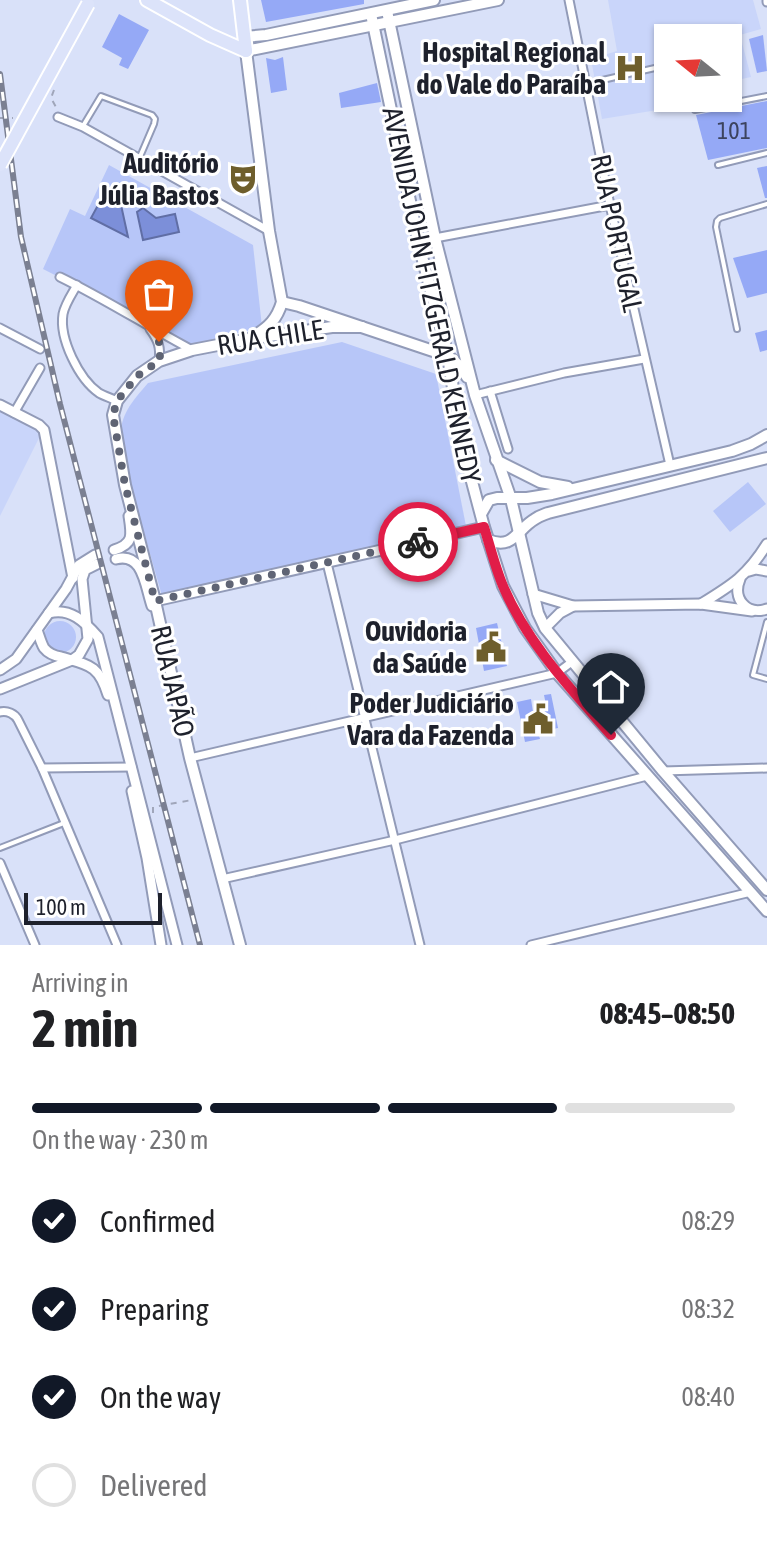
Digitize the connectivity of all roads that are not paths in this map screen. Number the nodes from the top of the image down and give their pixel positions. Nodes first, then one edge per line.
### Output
1 (147, 0) edge
2 (240, 0) edge
3 (434, 0) edge
4 (498, 0) edge
5 (569, 0) edge
6 (89, 2) edge
7 (387, 11) junction
8 (371, 14) junction
9 (390, 23) junction
10 (374, 26) junction
11 (245, 44) junction
12 (654, 68) edge
13 (585, 84) junction
14 (767, 96) edge
15 (742, 101) edge
16 (58, 117) road end
17 (83, 127) junction
18 (767, 153) edge
19 (139, 159) junction
20 (0, 165) edge
21 (718, 165) dead end
22 (767, 204) edge
23 (610, 205) junction
24 (269, 231) junction
25 (435, 238) junction
26 (60, 277) dead end
27 (77, 285) junction
28 (282, 302) junction
29 (149, 327) junction
30 (362, 327) junction
31 (0, 328) edge
32 (737, 329) dead end
33 (249, 339) junction
34 (40, 349) dead end
35 (192, 350) junction
36 (448, 356) junction
37 (644, 359) junction
38 (159, 361) junction
39 (40, 368) dead end
40 (473, 391) junction
41 (490, 391) junction
42 (117, 401) junction
43 (0, 405) edge
44 (14, 413) junction
45 (767, 435) edge
46 (751, 444) junction
47 (508, 449) dead end
48 (496, 460) junction
49 (763, 460) edge
50 (670, 465) junction
51 (125, 485) junction
52 (578, 488) junction
53 (511, 499) junction
54 (481, 514) junction
55 (484, 527) junction
56 (520, 531) junction
57 (488, 540) junction
58 (767, 544) edge
59 (327, 563) junction
60 (749, 571) junction
61 (767, 571) edge
62 (73, 578) junction
63 (740, 579) junction
64 (533, 594) junction
65 (155, 601) junction
66 (701, 604) junction
67 (573, 606) junction
68 (766, 610) edge
69 (752, 611) junction
70 (49, 613) junction
71 (767, 622) edge
72 (88, 626) junction
73 (545, 628) junction
74 (37, 630) junction
75 (162, 638) junction
76 (72, 660) junction
77 (573, 661) junction
78 (0, 670) edge
79 (557, 673) junction
80 (767, 679) edge
81 (0, 689) edge
82 (0, 712) edge
83 (365, 717) junction
84 (190, 758) junction
85 (129, 767) junction
86 (42, 768) junction
87 (767, 768) edge
88 (663, 771) junction
89 (647, 776) junction
90 (64, 823) junction
91 (395, 840) junction
92 (0, 848) edge
93 (0, 863) edge
94 (222, 879) junction
95 (751, 892) junction
96 (767, 892) edge
97 (767, 911) edge
98 (35, 945) edge
99 (117, 945) edge
100 (161, 945) edge
101 (177, 945) edge
102 (240, 945) edge
103 (420, 945) edge
104 (531, 945) edge

1 - 11 main road
2 - 11 main road
3 - 7 main road
4 - 9 main road
5 - 13 street, RUA PORTUGAL
6 - 20 main road, bridge
7 - 8 main road
7 - 9 main road, AVENIDA JOHN FITZGERALD KENNEDY
8 - 10 main road, AVENIDA JOHN FITZGERALD KENNEDY
8 - 11 main road
9 - 10 main road
9 - 25 main road, AVENIDA JOHN FITZGERALD KENNEDY
10 - 11 main road
10 - 36 main road, AVENIDA JOHN FITZGERALD KENNEDY
11 - 24 main road
12 - 13 lane
13 - 23 street, RUA PORTUGAL
14 - 15 lane
16 - 17 street
17 - 19 street
17 - 19 lane
18 - 21 lane
19 - 24 street
22 - 32 lane
23 - 25 street
23 - 37 street, RUA PORTUGAL
24 - 28 main road
25 - 40 main road, AVENIDA JOHN FITZGERALD KENNEDY
26 - 27 street
27 - 29 street
27 - 42 street
28 - 30 main road, RUA CHILE
28 - 33 main road
29 - 35 street
29 - 38 street
30 - 33 main road, RUA CHILE
30 - 36 main road, RUA CHILE
31 - 34 street
33 - 35 main road, RUA CHILE
35 - 38 main road, RUA CHILE
36 - 40 main road
36 - 54 main road, AVENIDA JOHN FITZGERALD KENNEDY
37 - 41 street
37 - 50 street, RUA PORTUGAL
38 - 42 main road, RUA CHILE
39 - 44 street
40 - 41 street
40 - 48 main road, AVENIDA JOHN FITZGERALD KENNEDY
41 - 47 street
42 - 51 main road, RUA JAPÃO
43 - 44 street
44 - 62 street
45 - 46 main road
46 - 49 main road
46 - 50 main road
48 - 52 main road
48 - 53 main road, AVENIDA JOHN FITZGERALD KENNEDY
49 - 56 main road
50 - 52 main road
51 - 65 main road, RUA JAPÃO
51 - 75 street
52 - 53 main road
53 - 54 main road
53 - 56 main road, AVENIDA JOHN FITZGERALD KENNEDY
54 - 55 main road, AVENIDA JOHN FITZGERALD KENNEDY
55 - 57 main road, AVENIDA JOHN FITZGERALD KENNEDY
55 - 59 street
56 - 57 main road
56 - 64 main road, AVENIDA JOHN FITZGERALD KENNEDY
57 - 79 main road, AVENIDA JOHN FITZGERALD KENNEDY
58 - 60 street
59 - 65 street
59 - 83 street
60 - 61 street
60 - 63 street
62 - 70 street
62 - 72 street
63 - 66 street
63 - 69 street
64 - 67 street
64 - 73 main road, AVENIDA JOHN FITZGERALD KENNEDY
65 - 75 main road, RUA JAPÃO
66 - 67 street
66 - 69 street
67 - 73 street
68 - 69 street
70 - 72 street
70 - 74 street
71 - 80 lane
72 - 76 street
72 - 85 street
73 - 77 main road, AVENIDA JOHN FITZGERALD KENNEDY
74 - 76 street
74 - 78 street
75 - 84 main road, RUA JAPÃO
76 - 81 street
76 - 85 street
77 - 79 street
77 - 88 main road, AVENIDA JOHN FITZGERALD KENNEDY
79 - 83 street
79 - 89 main road, AVENIDA JOHN FITZGERALD KENNEDY
82 - 86 street
83 - 84 street
83 - 91 street
84 - 94 main road, RUA JAPÃO
85 - 86 street
85 - 100 street
85 - 101 street
86 - 90 street
87 - 88 street
88 - 96 main road, AVENIDA JOHN FITZGERALD KENNEDY
89 - 91 street
89 - 95 main road, AVENIDA JOHN FITZGERALD KENNEDY
90 - 92 lane
90 - 99 street
91 - 94 street
91 - 103 street
93 - 98 street
94 - 102 main road, RUA JAPÃO
95 - 96 main road
95 - 97 main road, AVENIDA JOHN FITZGERALD KENNEDY
95 - 104 street

